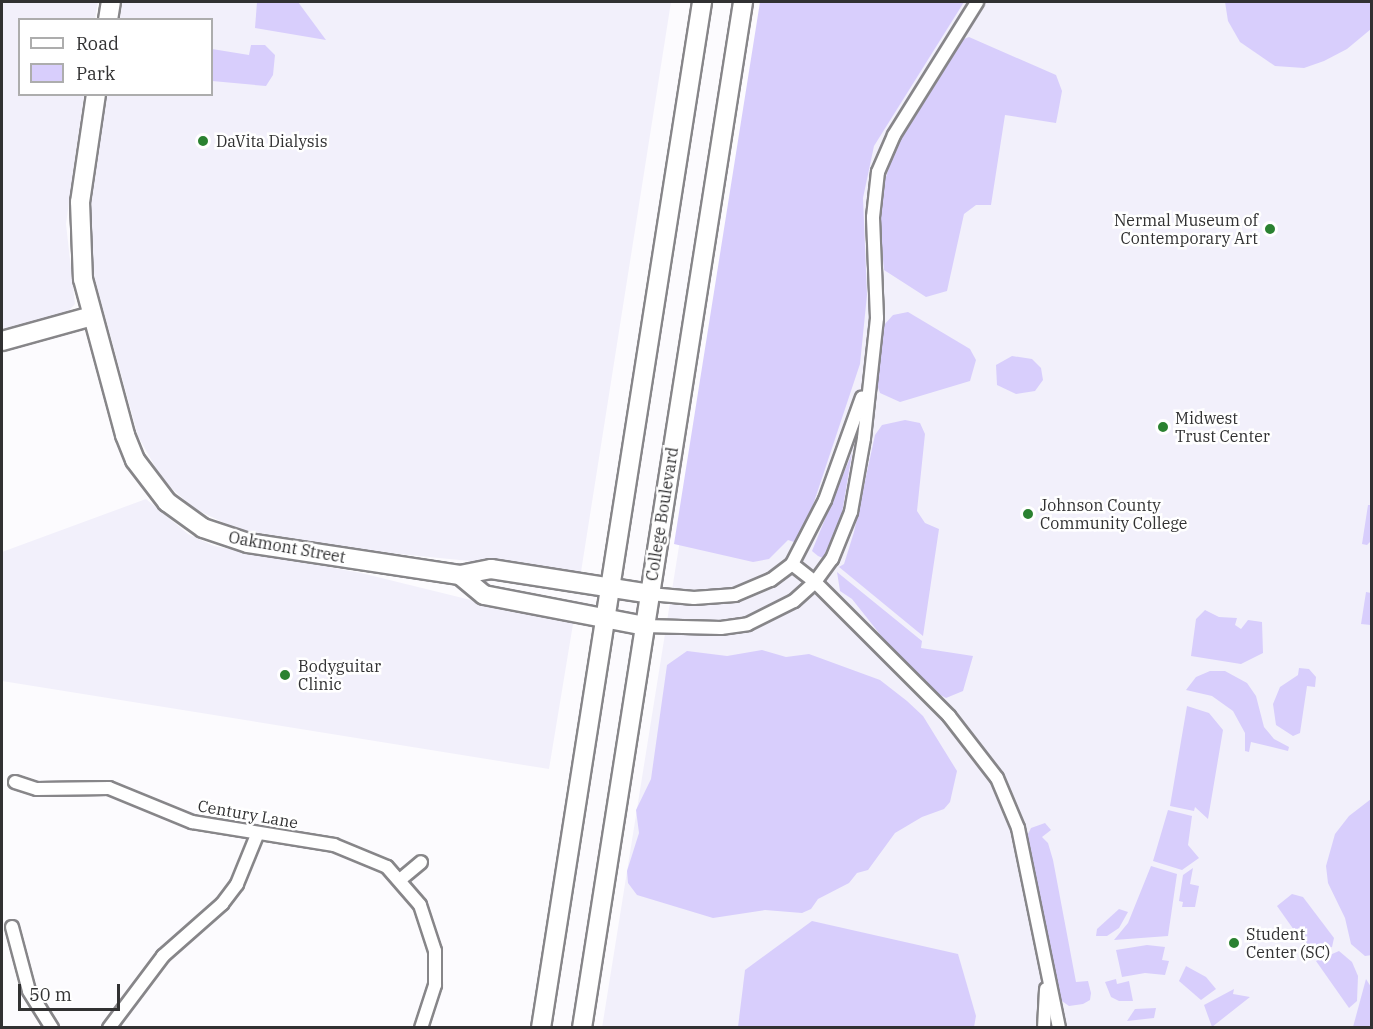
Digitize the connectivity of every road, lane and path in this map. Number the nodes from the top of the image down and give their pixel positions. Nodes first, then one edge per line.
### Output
1 (111, 2) edge
2 (702, 2) edge
3 (743, 2) edge
4 (977, 2) edge
5 (108, 18) edge
6 (96, 96) edge
7 (92, 316) junction
8 (2, 341) edge
9 (867, 378) junction
10 (792, 564) junction
11 (460, 575) junction
12 (815, 582) junction
13 (610, 587) junction
14 (650, 594) junction
15 (606, 618) junction
16 (645, 626) junction
17 (15, 782) dead end
18 (257, 835) junction
19 (421, 862) dead end
20 (401, 879) junction
21 (12, 927) dead end
22 (1047, 970) junction
23 (52, 1028) edge
24 (109, 1028) edge
25 (421, 1028) edge
26 (541, 1028) edge
27 (582, 1028) edge
28 (1044, 1028) edge
29 (1059, 1028) edge

1 - 5 main road
2 - 13 main road
3 - 14 main road, College Boulevard
4 - 9 street
6 - 7 main road, Oakmont Street
7 - 8 main road
7 - 11 main road, Oakmont Street
9 - 10 street
9 - 12 street
10 - 12 street
10 - 14 street
11 - 13 main road, Oakmont Street
11 - 15 main road
12 - 16 street
12 - 22 street
13 - 14 main road, Oakmont Street
13 - 15 main road
14 - 16 main road, College Boulevard
15 - 16 main road
15 - 26 main road
16 - 27 main road, College Boulevard
17 - 18 street, Century Lane
18 - 20 street, Century Lane
18 - 24 street
19 - 20 street
20 - 25 street, Century Lane
21 - 23 street
22 - 28 street
22 - 29 street

